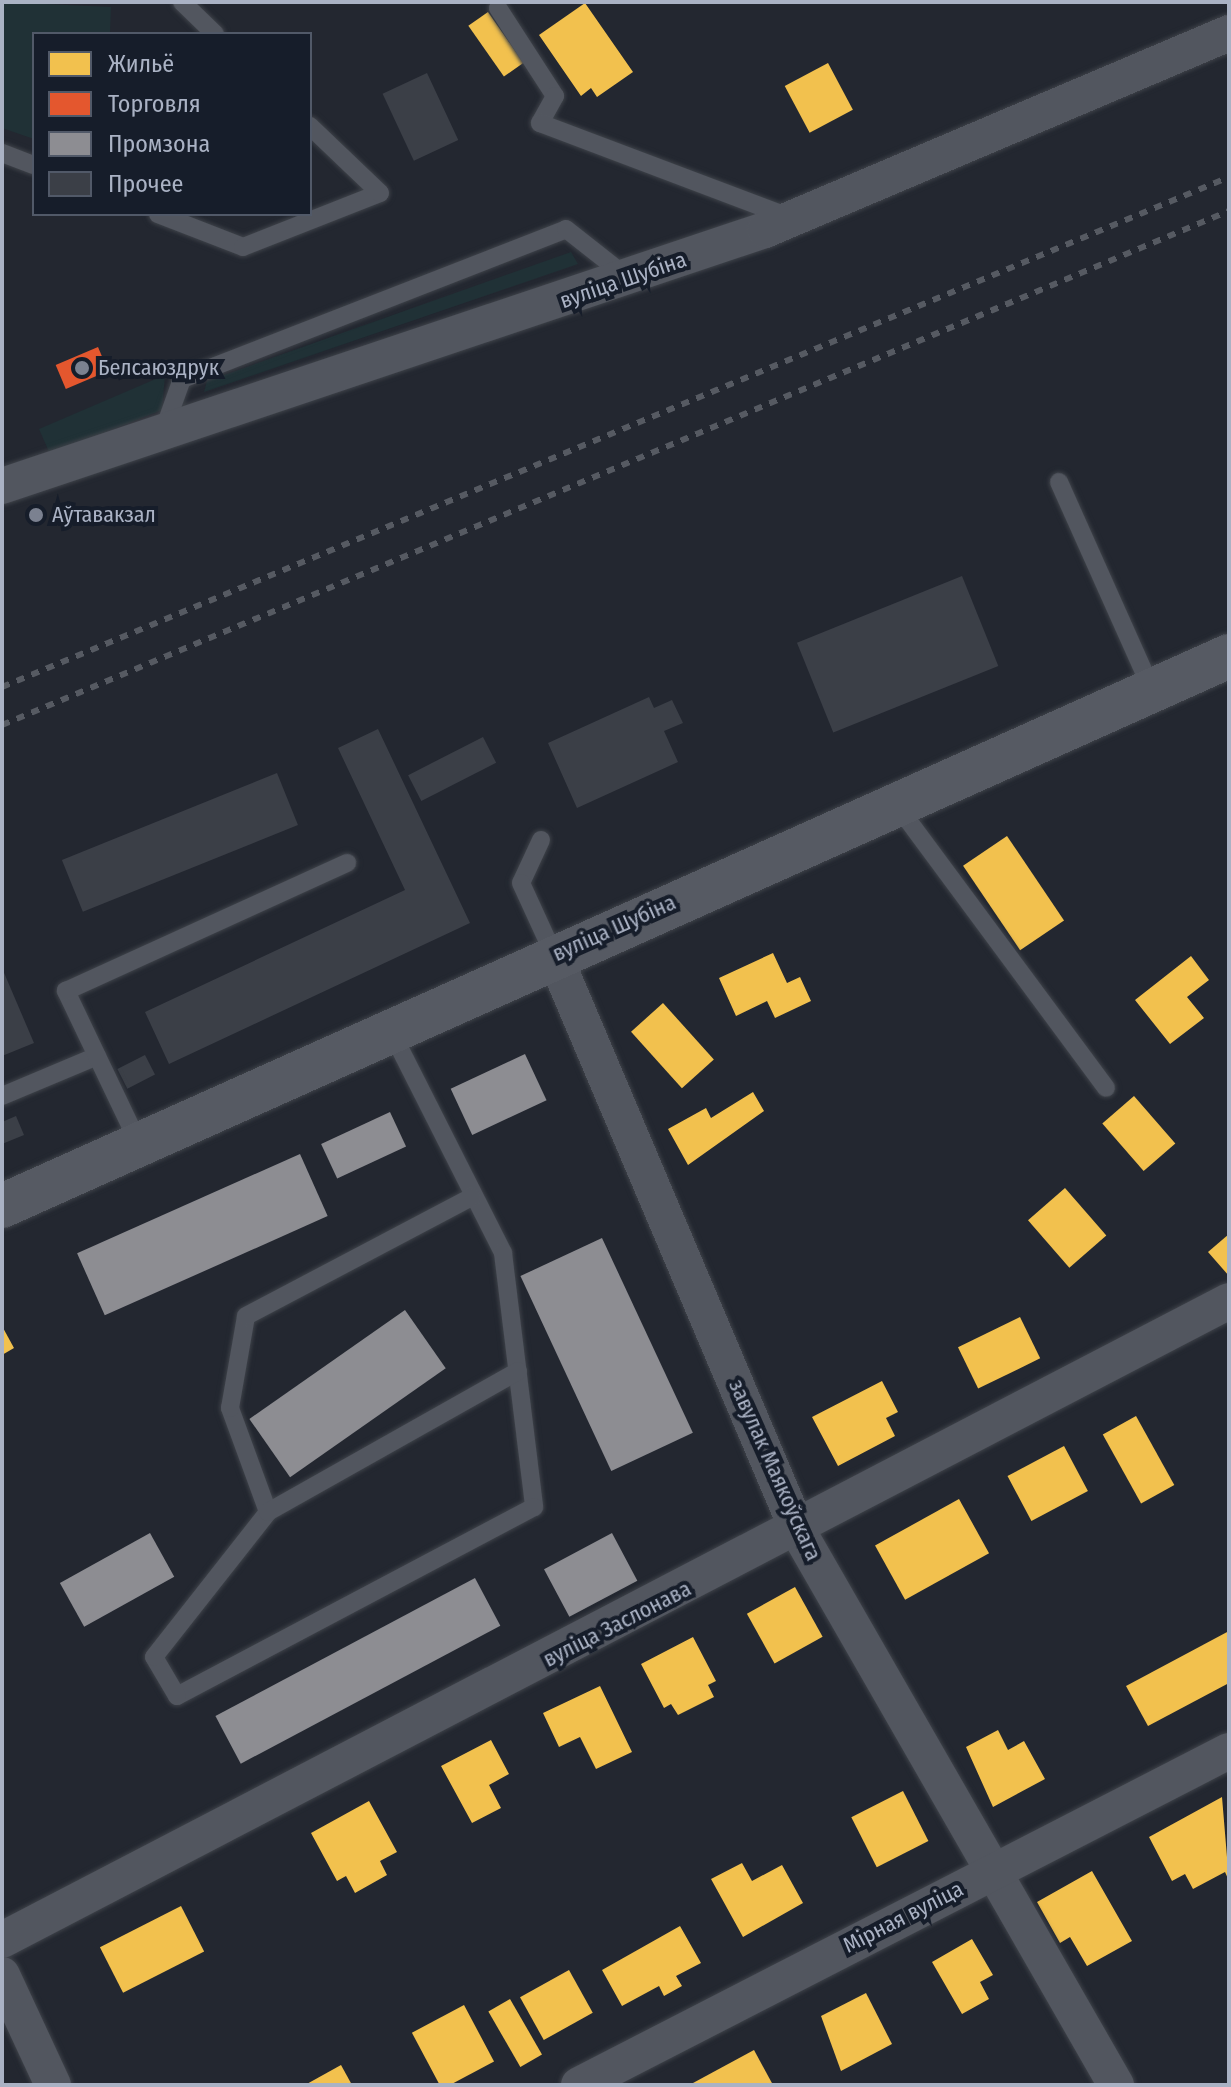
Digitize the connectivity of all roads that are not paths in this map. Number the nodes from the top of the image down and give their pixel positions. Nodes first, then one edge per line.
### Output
1 (182, 2) edge
2 (498, 8) dead end
3 (213, 32) edge
4 (1229, 33) edge
5 (312, 128) edge
6 (2, 153) edge
7 (32, 164) edge
8 (163, 216) edge
9 (794, 218) junction
10 (629, 279) junction
11 (164, 429) junction
12 (1059, 482) dead end
13 (2, 486) edge
14 (1229, 656) edge
15 (1152, 690) junction
16 (896, 803) junction
17 (541, 840) dead end
18 (347, 863) dead end
19 (554, 955) junction
20 (391, 1031) junction
21 (97, 1056) junction
22 (1106, 1088) dead end
23 (2, 1096) edge
24 (139, 1144) junction
25 (472, 1197) junction
26 (2, 1206) edge
27 (1229, 1301) edge
28 (518, 1371) junction
29 (268, 1512) junction
30 (798, 1531) junction
31 (1229, 1751) edge
32 (994, 1869) junction
33 (2, 1940) edge
34 (2, 1975) edge
35 (53, 2085) edge
36 (579, 2085) edge
37 (1116, 2085) edge

1 - 3 lane
2 - 9 lane
4 - 9 street, вуліца Шубіна
5 - 8 lane
6 - 7 lane
9 - 10 street, вуліца Шубіна
10 - 11 street, вуліца Шубіна
10 - 11 lane
11 - 13 street, вуліца Шубіна
12 - 15 lane
14 - 15 street, вуліца Шубіна
15 - 16 street, вуліца Шубіна
16 - 19 street, вуліца Шубіна
16 - 22 lane
17 - 19 lane
18 - 21 lane
19 - 20 street, вуліца Шубіна
19 - 30 street, завулак Маякоўскага
20 - 24 street, вуліца Шубіна
20 - 25 lane
21 - 23 lane
21 - 24 lane
24 - 26 street, вуліца Шубіна
25 - 28 lane
25 - 29 lane
27 - 30 street, вуліца Заслонава
28 - 29 lane
28 - 29 lane
30 - 32 street, завулак Маякоўскага
30 - 33 street, вуліца Заслонава
31 - 32 street, Мірная вуліца
32 - 36 street, Мірная вуліца
32 - 37 street, завулак Маякоўскага
34 - 35 street

